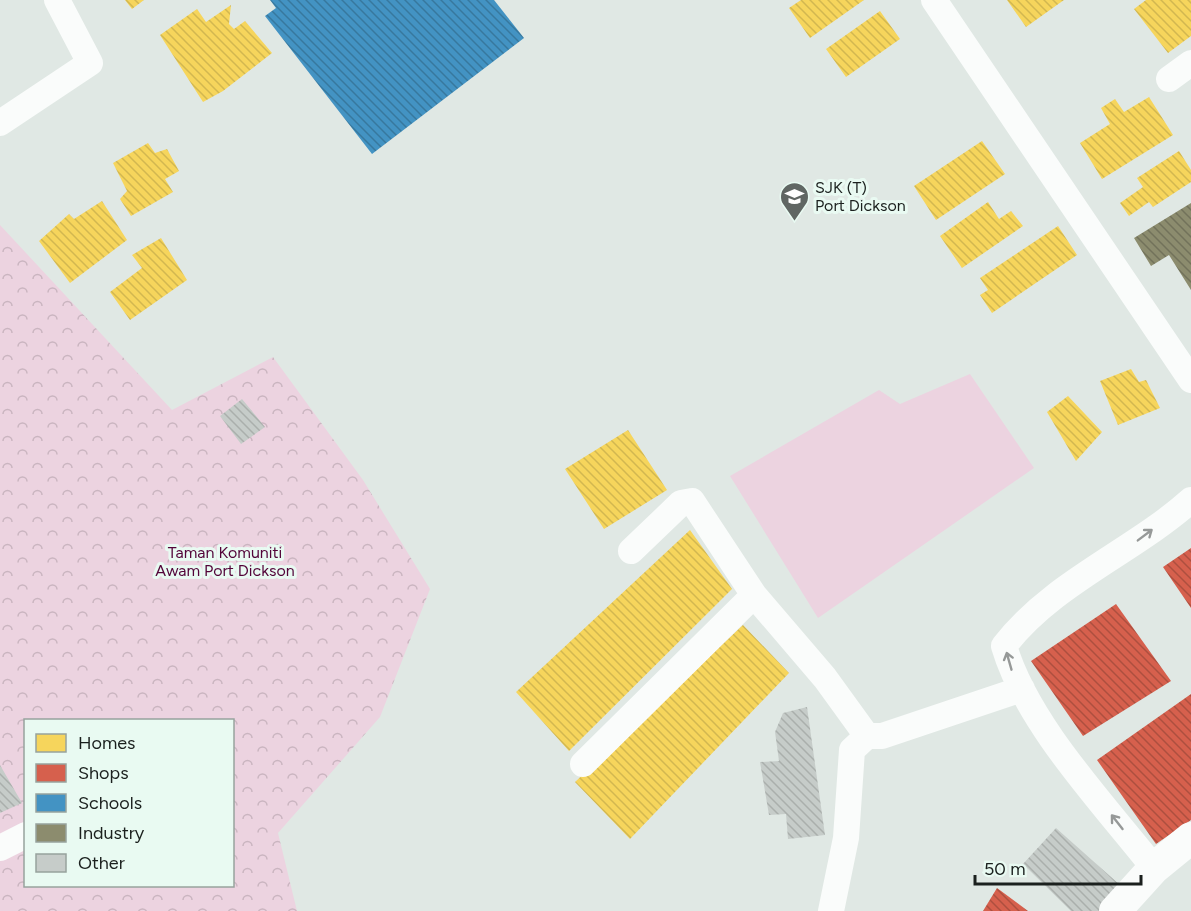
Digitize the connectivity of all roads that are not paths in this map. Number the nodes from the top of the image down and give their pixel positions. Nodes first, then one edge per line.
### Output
1 (57, 0) edge
2 (934, 0) edge
3 (1191, 63) edge
4 (1169, 79) dead end
5 (0, 123) edge
6 (1191, 380) edge
7 (1191, 500) edge
8 (631, 551) dead end
9 (754, 595) junction
10 (1022, 689) junction
11 (867, 736) junction
12 (583, 764) dead end
13 (24, 836) edge
14 (1191, 838) edge
15 (0, 848) edge
16 (1154, 868) junction
17 (831, 911) edge
18 (1115, 911) edge

1 - 5 street
2 - 6 street
3 - 4 street
10 -> 7 street
8 - 9 street
9 - 11 street
9 - 12 street
10 - 11 street
16 -> 10 street
11 - 17 street
13 - 15 street
14 - 16 street
16 - 18 street

